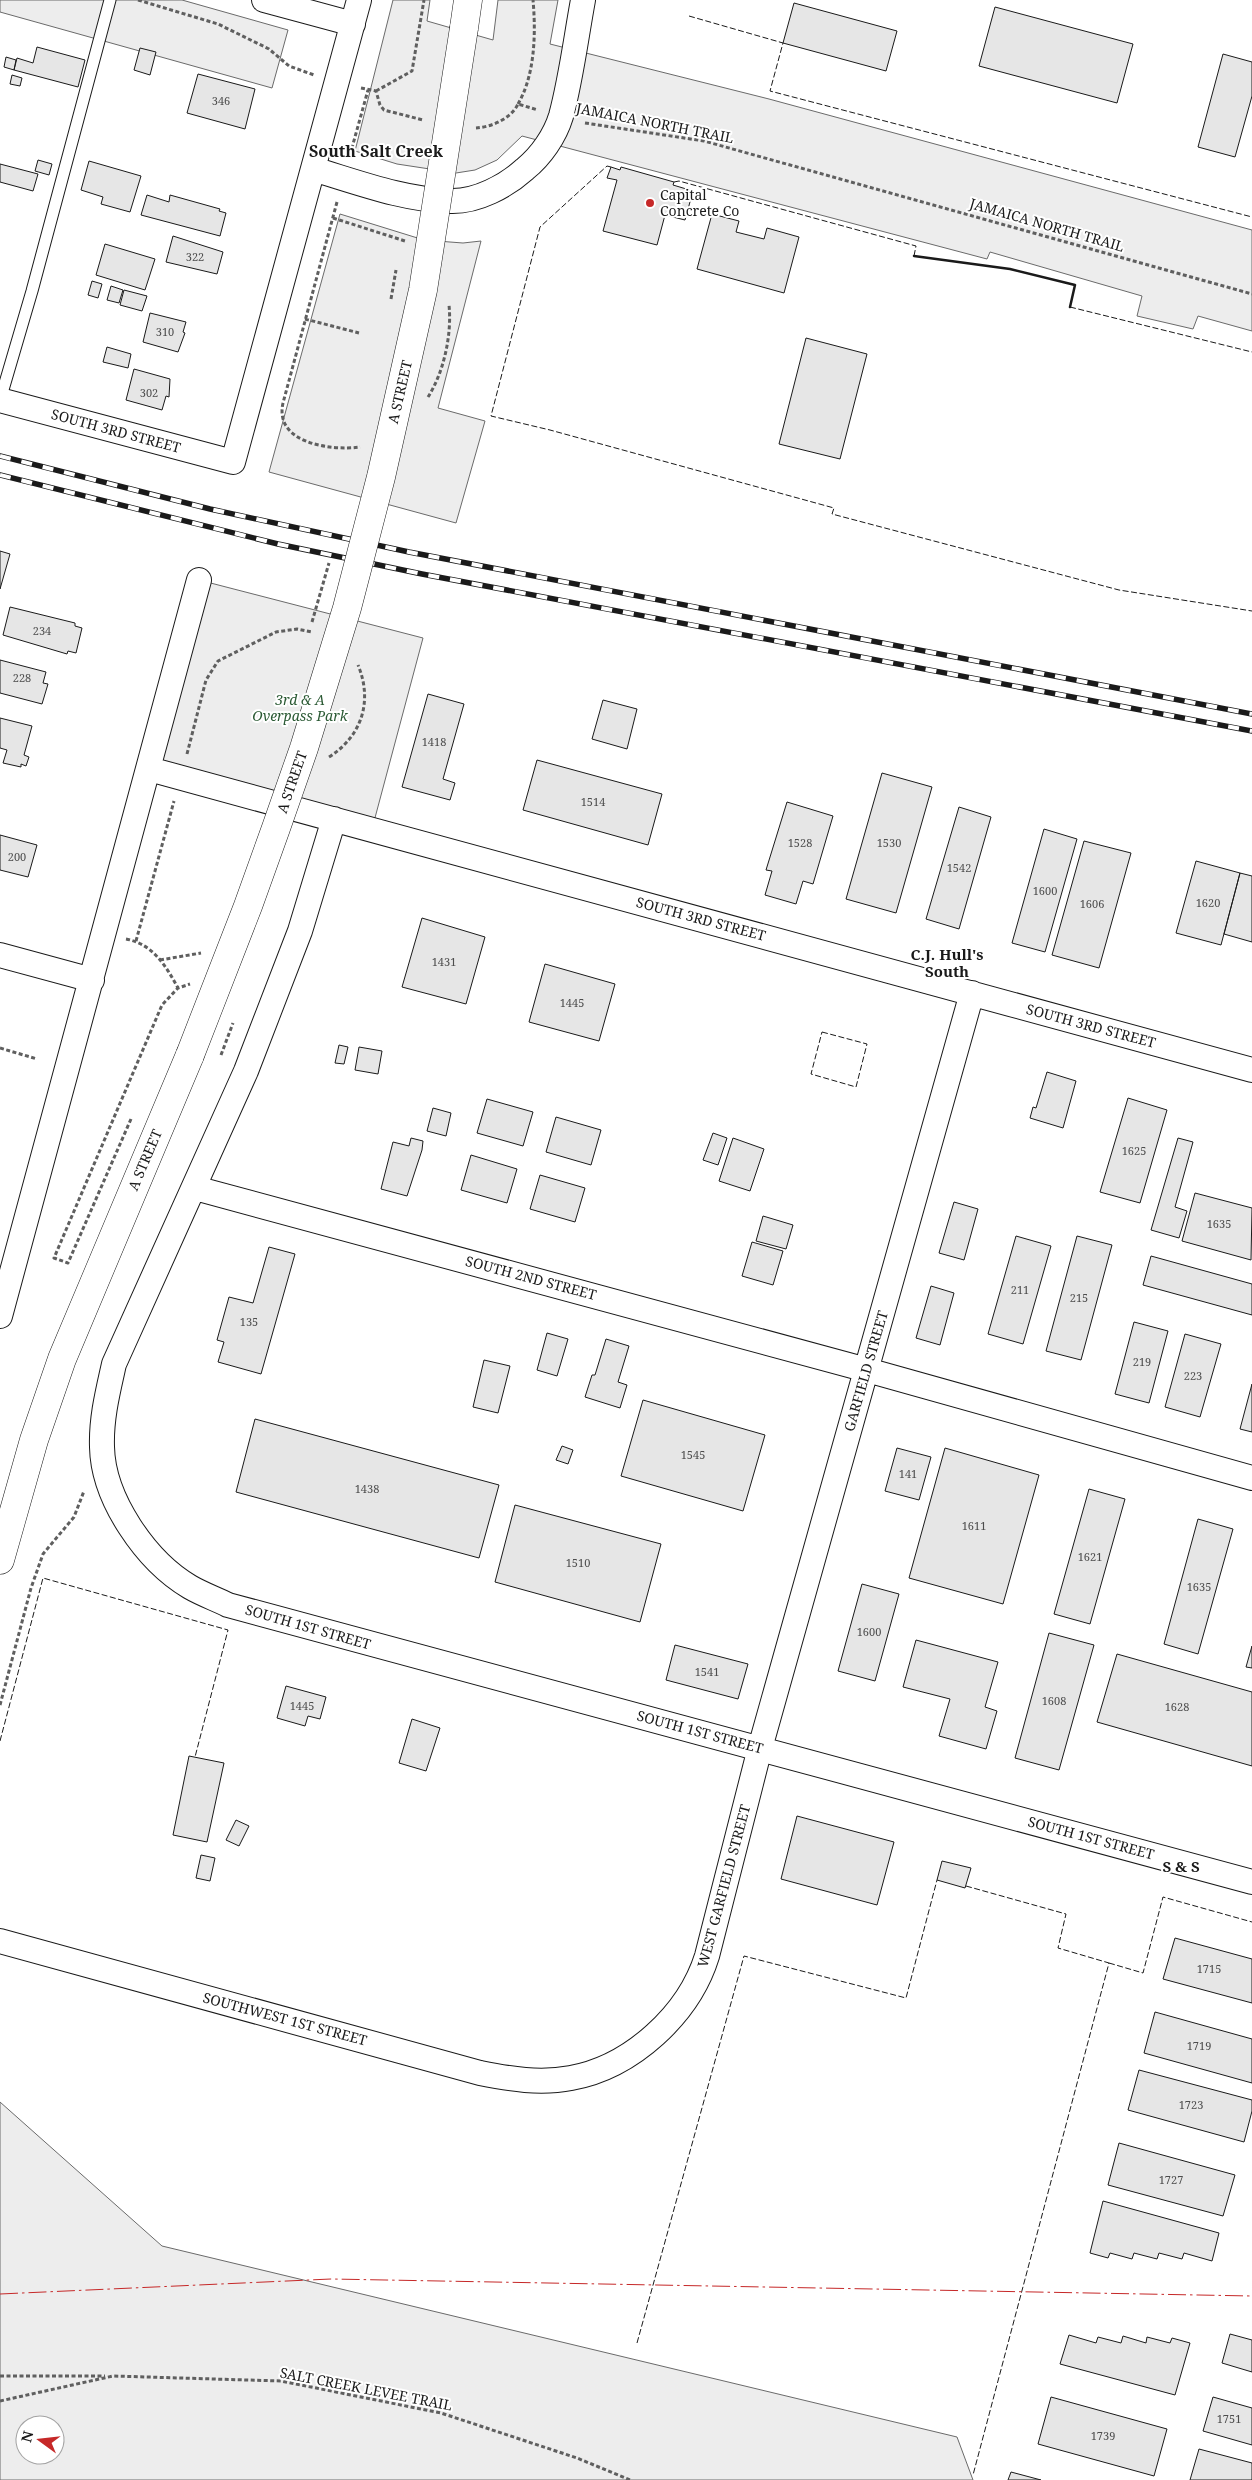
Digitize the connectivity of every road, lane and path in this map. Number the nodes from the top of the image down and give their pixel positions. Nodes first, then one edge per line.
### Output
1 (110, 0) edge
2 (138, 0) edge
3 (264, 0) edge
4 (359, 0) edge
5 (424, 0) edge
6 (468, 0) edge
7 (532, 0) edge
8 (583, 0) edge
9 (353, 24) junction
10 (337, 81) junction
11 (368, 90) junction
12 (376, 91) junction
13 (518, 104) junction
14 (561, 117) junction
15 (422, 127) dead end
16 (470, 128) dead end
17 (313, 169) junction
18 (344, 178) junction
19 (333, 218) junction
20 (404, 233) dead end
21 (402, 242) dead end
22 (412, 244) dead end
23 (398, 262) dead end
24 (1252, 294) edge
25 (447, 296) dead end
26 (391, 300) dead end
27 (305, 319) junction
28 (359, 333) dead end
29 (427, 399) dead end
30 (0, 400) edge
31 (361, 438) dead end
32 (364, 446) dead end
33 (356, 457) dead end
34 (331, 553) dead end
35 (199, 580) dead end
36 (308, 637) dead end
37 (149, 769) junction
38 (334, 819) junction
39 (104, 934) junction
40 (204, 946) dead end
41 (0, 955) edge
42 (200, 955) dead end
43 (92, 980) junction
44 (189, 983) dead end
45 (178, 988) dead end
46 (185, 992) dead end
47 (972, 993) junction
48 (0, 1048) edge
49 (37, 1060) dead end
50 (1252, 1070) edge
51 (195, 1188) junction
52 (0, 1316) edge
53 (867, 1370) junction
54 (1252, 1478) edge
55 (0, 1560) edge
56 (760, 1748) junction
57 (1252, 1882) edge
58 (0, 1941) edge
59 (572, 2078) joint
60 (0, 2376) edge
61 (113, 2376) junction
62 (0, 2401) edge
63 (630, 2480) edge

1 - 30 lane
2 - 10 path
3 - 9 street
4 - 9 street
5 - 12 path
6 - 55 main road, A STREET, bridge
7 - 13 path
8 - 14 street
9 - 10 street
10 - 11 path
10 - 17 street
11 - 12 path
11 - 18 path
12 - 15 path
13 - 14 path, JAMAICA NORTH TRAIL
13 - 16 path
14 - 18 street
14 - 24 path, JAMAICA NORTH TRAIL
17 - 18 street
17 - 30 street, SOUTH 3RD STREET
18 - 19 path
19 - 22 path
19 - 27 path
20 - 21 path
23 - 26 path, bridge
25 - 29 path
27 - 28 path
27 - 32 path
31 - 33 path
34 - 36 path, bridge
35 - 37 street
37 - 38 street, SOUTH 3RD STREET
37 - 39 street
38 - 47 street, SOUTH 3RD STREET
38 - 51 street
39 - 43 street
39 - 45 path
40 - 42 path
41 - 43 street
43 - 52 street
44 - 46 path
47 - 50 street, SOUTH 3RD STREET
47 - 53 street, GARFIELD STREET
48 - 49 path
51 - 53 street, SOUTH 2ND STREET
51 - 56 street, SOUTH 1ST STREET
53 - 54 street, SOUTH 2ND STREET
53 - 56 street, GARFIELD STREET
56 - 57 street, SOUTH 1ST STREET
56 - 59 street, WEST GARFIELD STREET
58 - 59 street, SOUTHWEST 1ST STREET
60 - 61 path
61 - 62 path, SALT CREEK LEVEE TRAIL
61 - 63 path, SALT CREEK LEVEE TRAIL

